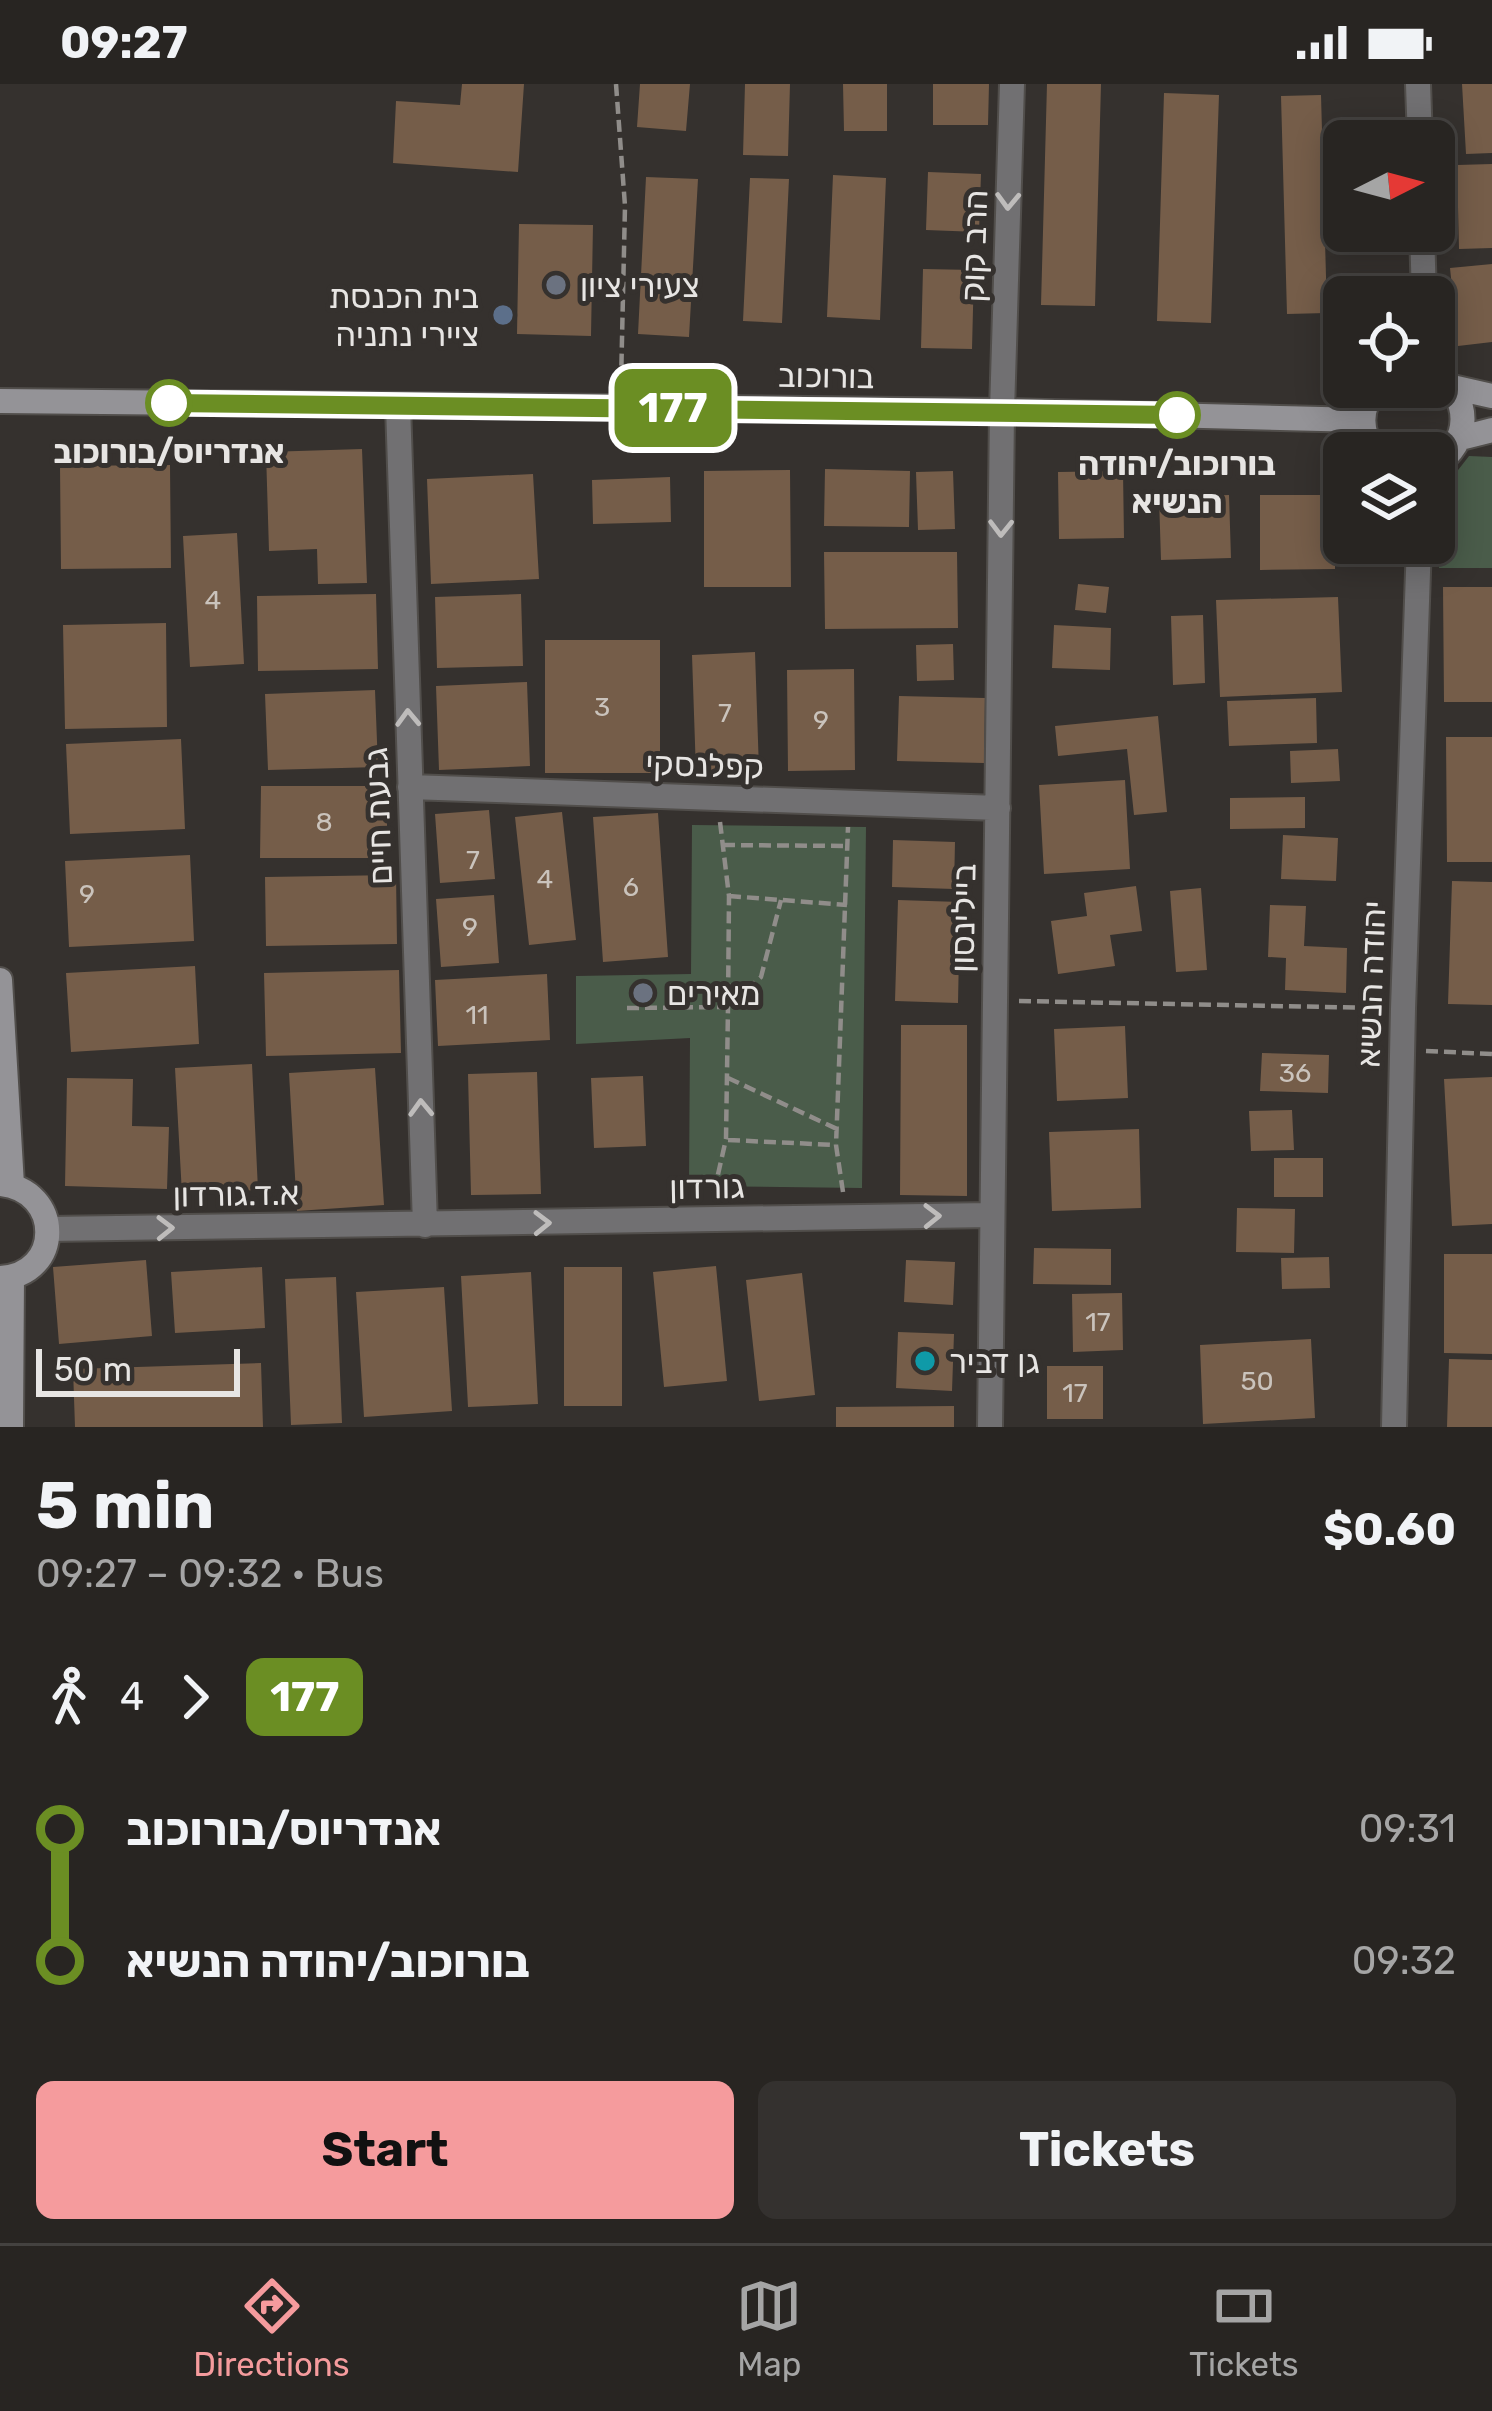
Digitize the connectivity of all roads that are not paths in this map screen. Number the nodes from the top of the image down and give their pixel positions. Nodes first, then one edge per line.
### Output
1 (1012, 84) edge
2 (1418, 84) edge
3 (1419, 120) edge
4 (1455, 385) edge
5 (0, 386) edge
6 (1492, 396) edge
7 (1455, 399) edge
8 (0, 401) edge
9 (31, 402) junction
10 (398, 405) junction
11 (1364, 408) edge
12 (1002, 411) junction
13 (1362, 420) junction
14 (1492, 430) edge
15 (1364, 432) edge
16 (1461, 437) junction
17 (1455, 445) edge
18 (1418, 564) edge
19 (410, 787) junction
20 (998, 808) junction
21 (0, 980) edge
22 (6, 1185) edge
23 (991, 1215) junction
24 (424, 1225) junction
25 (48, 1229) junction
26 (6, 1278) edge
27 (11, 1427) edge
28 (989, 1427) edge
29 (1394, 1427) edge

1 -> 12 street, הרב קוק
2 - 3 street
4 - 6 street
5 - 9 street
7 - 16 street
8 - 9 street, בורוכוב
9 - 10 street, בורוכוב
10 - 12 street, בורוכוב
19 -> 10 street, גבעת חיים
11 - 13 street
12 - 13 street, בורוכוב
12 -> 20 street, ביילינסון
13 - 15 street
14 - 16 street
16 - 17 street
18 - 29 street, יהודה הנשיא
19 - 20 street, קפלנסקי
24 -> 19 street, גבעת חיים
20 - 23 street, ביילינסון
21 - 22 street
22 - 25 street
24 -> 23 street, גורדון
23 - 28 street, ביילינסון
25 -> 24 street, א.ד.גורדון
25 - 26 street
26 - 27 street

